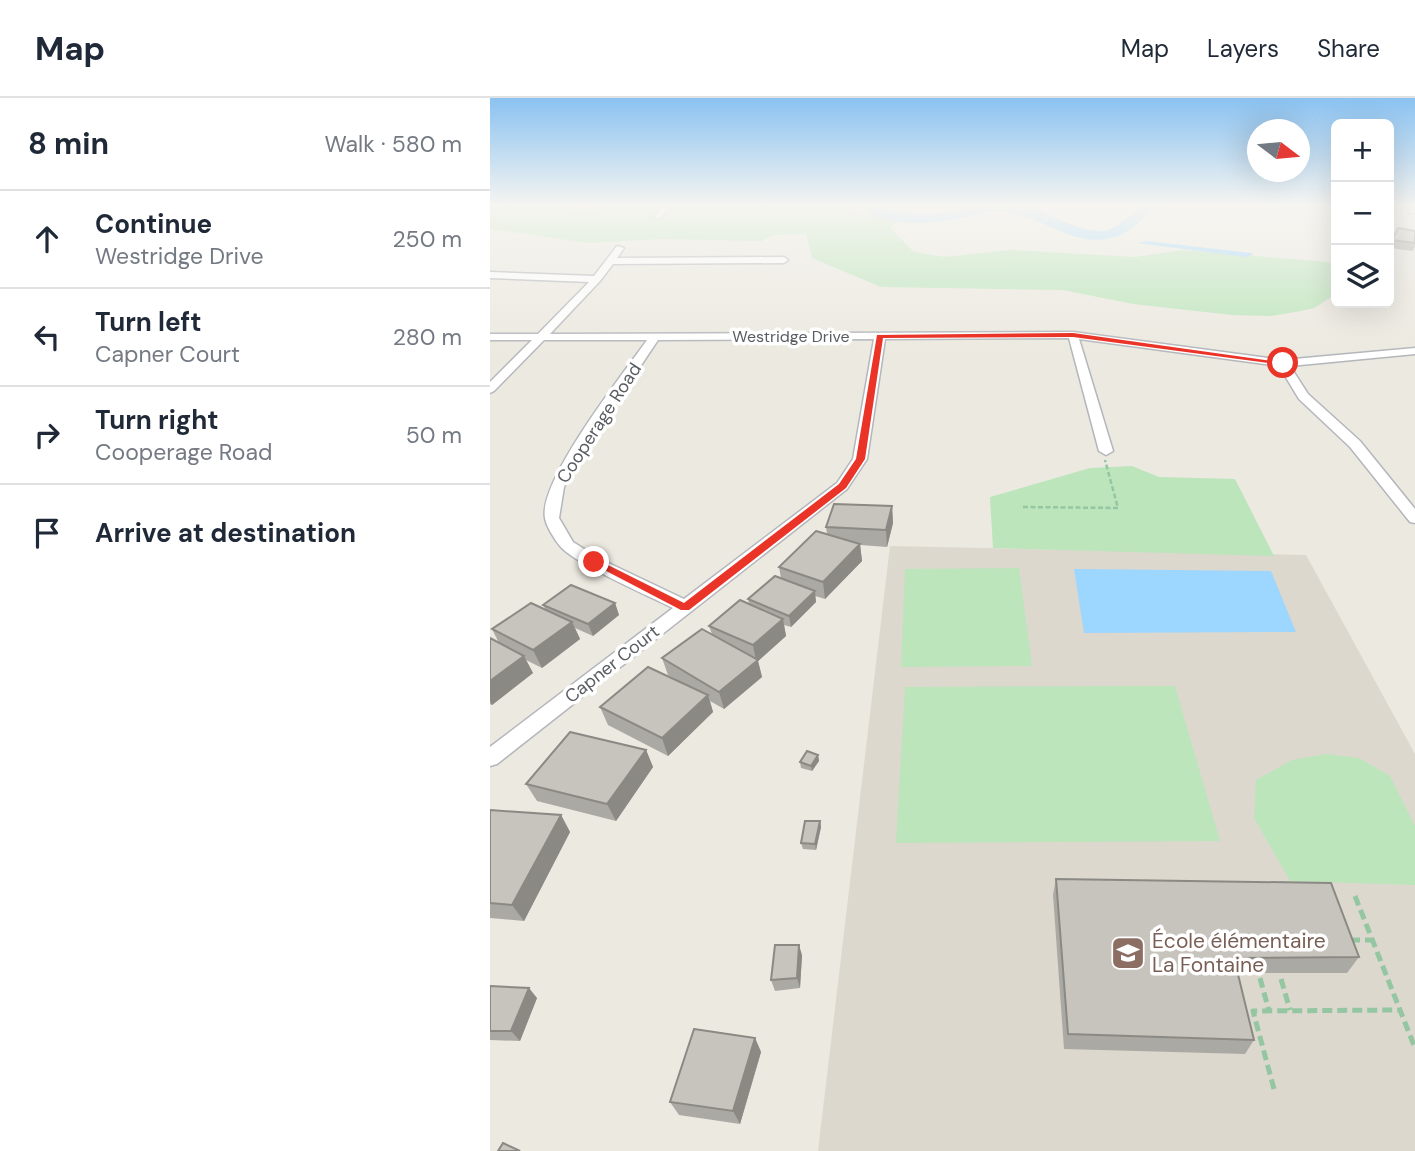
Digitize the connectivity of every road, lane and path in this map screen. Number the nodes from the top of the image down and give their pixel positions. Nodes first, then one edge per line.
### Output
1 (616, 255) edge
2 (784, 260) dead end
3 (613, 261) junction
4 (490, 275) edge
5 (597, 279) junction
6 (1073, 335) junction
7 (656, 336) junction
8 (880, 336) junction
9 (490, 337) edge
10 (543, 337) junction
11 (1415, 351) edge
12 (1283, 363) junction
13 (490, 389) edge
14 (1106, 451) joint
15 (1408, 498) edge
16 (1023, 507) dead end
17 (1415, 519) edge
18 (685, 607) junction
19 (490, 758) edge
20 (1355, 896) dead end
21 (1343, 940) edge
22 (1372, 940) junction
23 (1260, 978) dead end
24 (1281, 979) dead end
25 (1400, 1010) junction
26 (1269, 1011) junction
27 (1291, 1011) junction
28 (1415, 1048) edge
29 (1274, 1089) dead end

1 - 3 street
2 - 3 street
3 - 5 street
4 - 5 street
5 - 10 street
6 - 8 street, Westridge Drive
6 - 12 street, Westridge Drive
6 - 14 street
7 - 8 street, Westridge Drive
7 - 10 street, Westridge Drive
7 - 18 street, Cooperage Road
8 - 18 street, Capner Court
9 - 10 street, Westridge Drive
10 - 13 street
11 - 12 street, Westridge Drive
12 - 15 street
14 - 16 path
15 - 17 street
18 - 19 street, Capner Court
20 - 22 path
21 - 22 path
22 - 25 path
23 - 26 path
24 - 27 path
25 - 27 path
25 - 28 path
26 - 27 path
26 - 29 path

